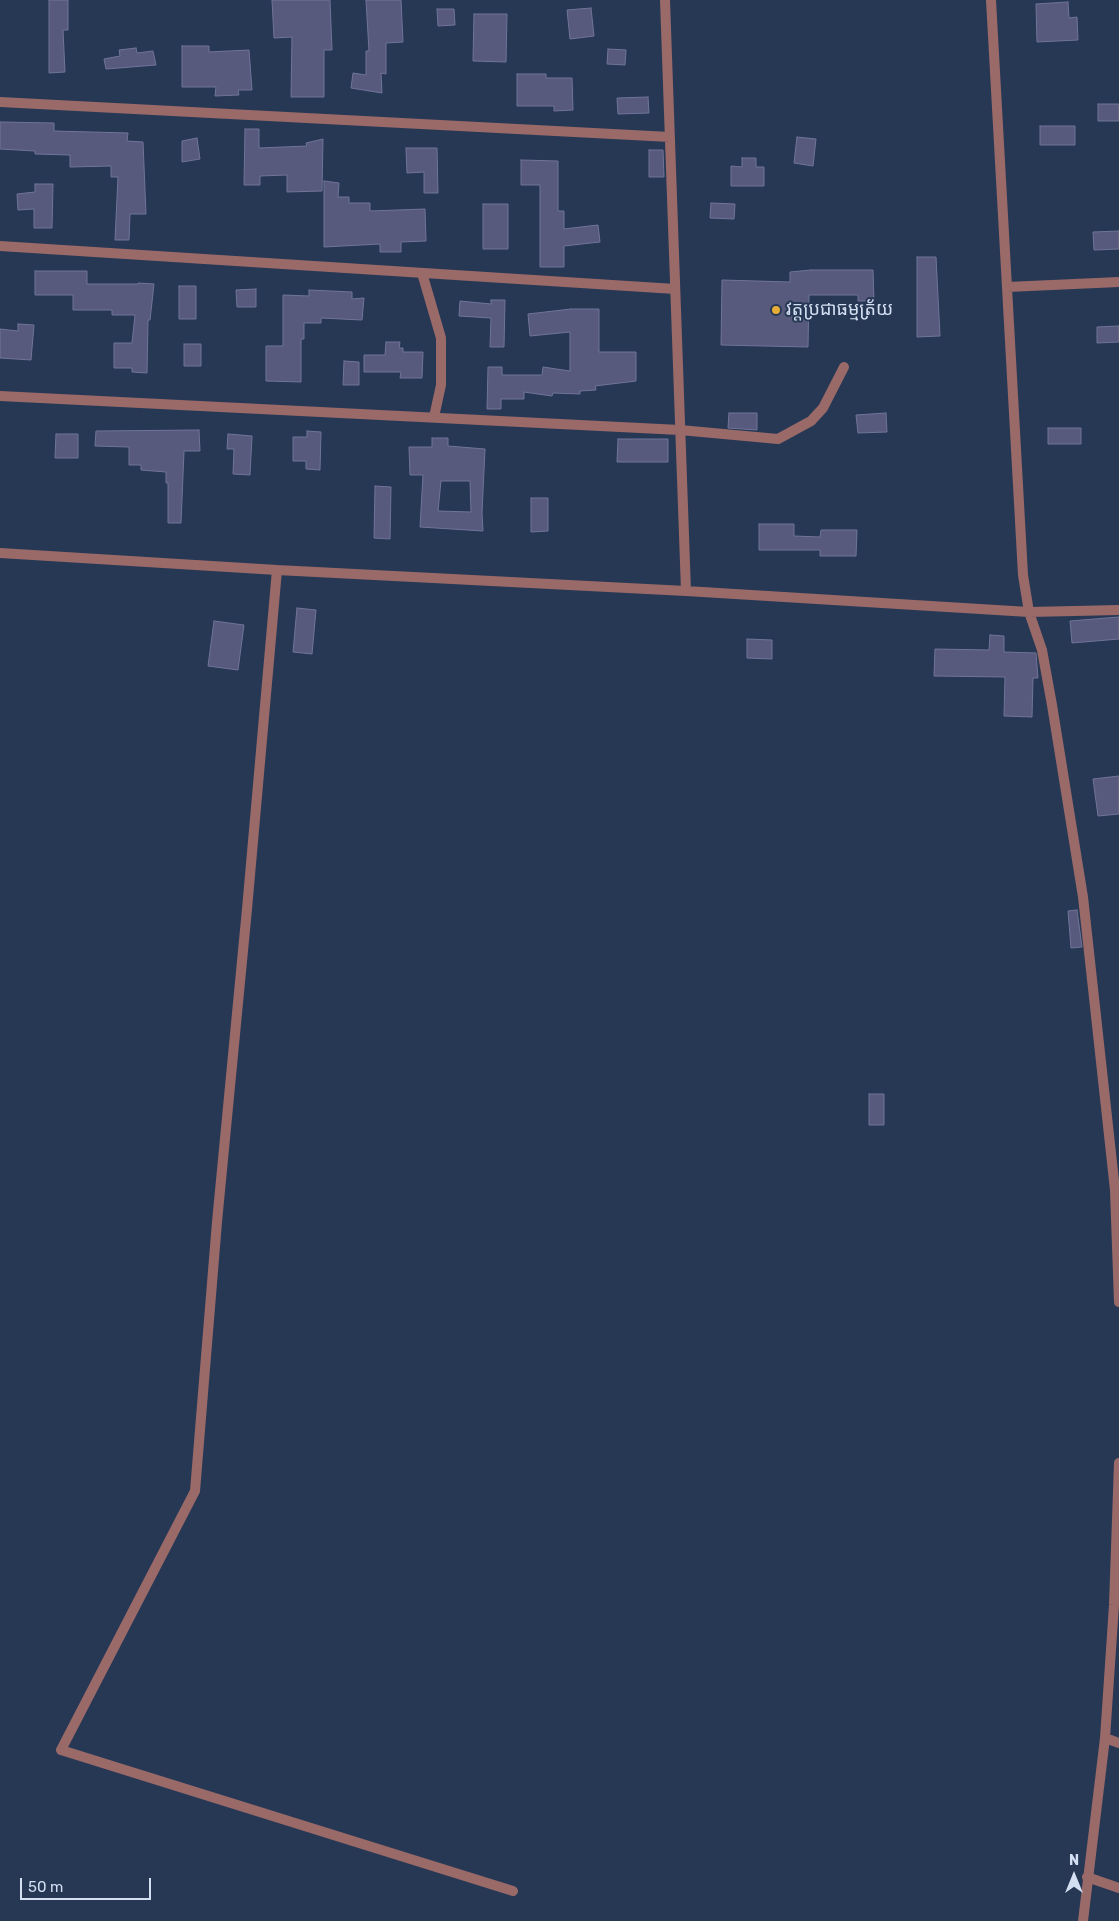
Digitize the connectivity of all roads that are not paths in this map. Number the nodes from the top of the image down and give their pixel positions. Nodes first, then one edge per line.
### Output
1 (665, 0) edge
2 (990, 0) edge
3 (0, 102) edge
4 (670, 137) junction
5 (0, 246) edge
6 (422, 273) junction
7 (1119, 282) edge
8 (1007, 287) junction
9 (675, 289) junction
10 (844, 367) dead end
11 (0, 396) edge
12 (434, 418) junction
13 (680, 430) junction
14 (0, 553) edge
15 (278, 570) junction
16 (686, 591) junction
17 (1119, 610) edge
18 (1029, 612) junction
19 (1117, 1190) edge
20 (1119, 1302) edge
21 (1119, 1463) edge
22 (1119, 1473) edge
23 (1116, 1606) edge
24 (1105, 1738) junction
25 (1119, 1744) edge
26 (1087, 1878) junction
27 (1119, 1888) edge
28 (513, 1891) dead end
29 (1083, 1921) edge

1 - 4 street
2 - 8 street
3 - 4 street
4 - 9 street
5 - 6 street
6 - 9 street
6 - 12 street
7 - 8 street
8 - 18 street
9 - 13 street
10 - 13 street
11 - 12 street
12 - 13 street
13 - 16 street
14 - 15 street
15 - 16 street
15 - 28 street
16 - 18 street
17 - 18 street
18 - 19 street
19 - 20 street
21 - 22 street
22 - 23 street
23 - 24 street
24 - 25 street
24 - 26 street
26 - 27 street
26 - 29 street

